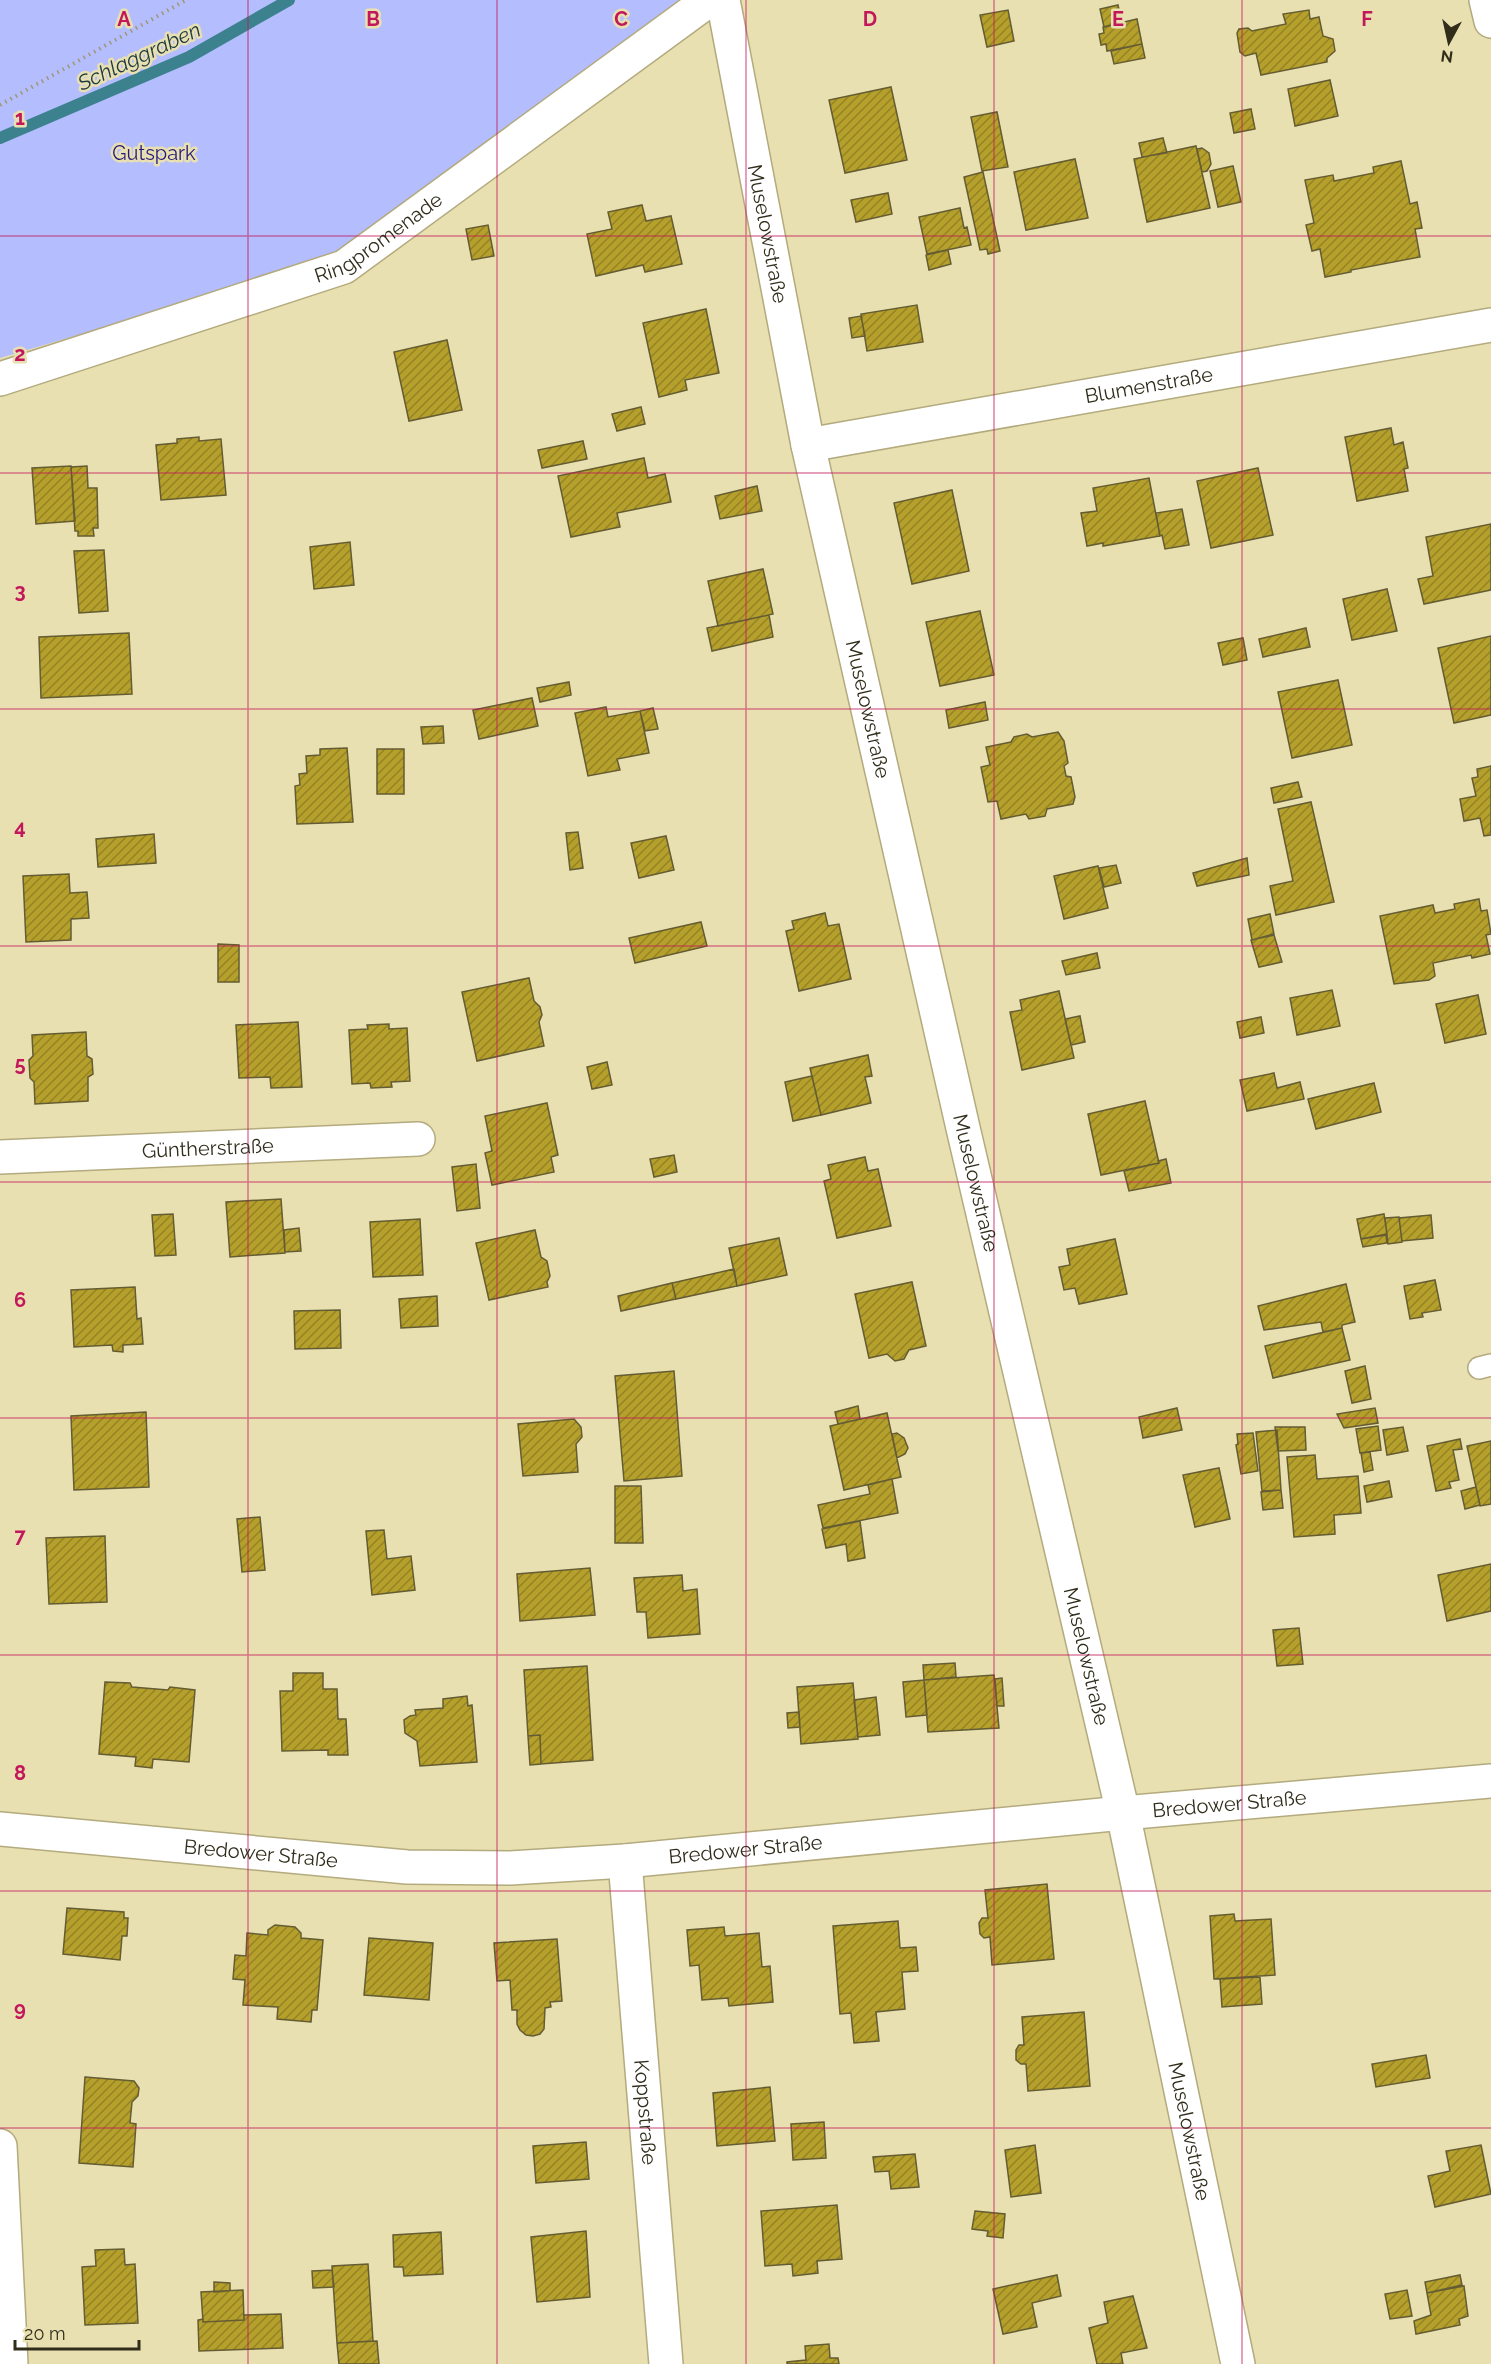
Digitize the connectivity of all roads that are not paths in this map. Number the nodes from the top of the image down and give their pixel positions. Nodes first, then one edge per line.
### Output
1 (709, 0) edge
2 (723, 0) edge
3 (1486, 0) edge
4 (1491, 21) edge
5 (1491, 325) edge
6 (0, 379) edge
7 (808, 445) junction
8 (418, 1139) dead end
9 (0, 1157) edge
10 (1491, 1781) edge
11 (1123, 1813) junction
12 (0, 1829) edge
13 (625, 1861) junction
14 (0, 2146) edge
15 (11, 2364) edge
16 (666, 2364) edge
17 (1238, 2364) edge

1 - 6 street, Ringpromenade
2 - 7 street, Muselowstraße
3 - 4 street
5 - 7 street, Blumenstraße
7 - 11 street, Muselowstraße
8 - 9 street, Güntherstraße
10 - 11 street, Bredower Straße
11 - 13 street, Bredower Straße
11 - 17 street, Muselowstraße
12 - 13 street, Bredower Straße
13 - 16 street, Koppstraße
14 - 15 street

